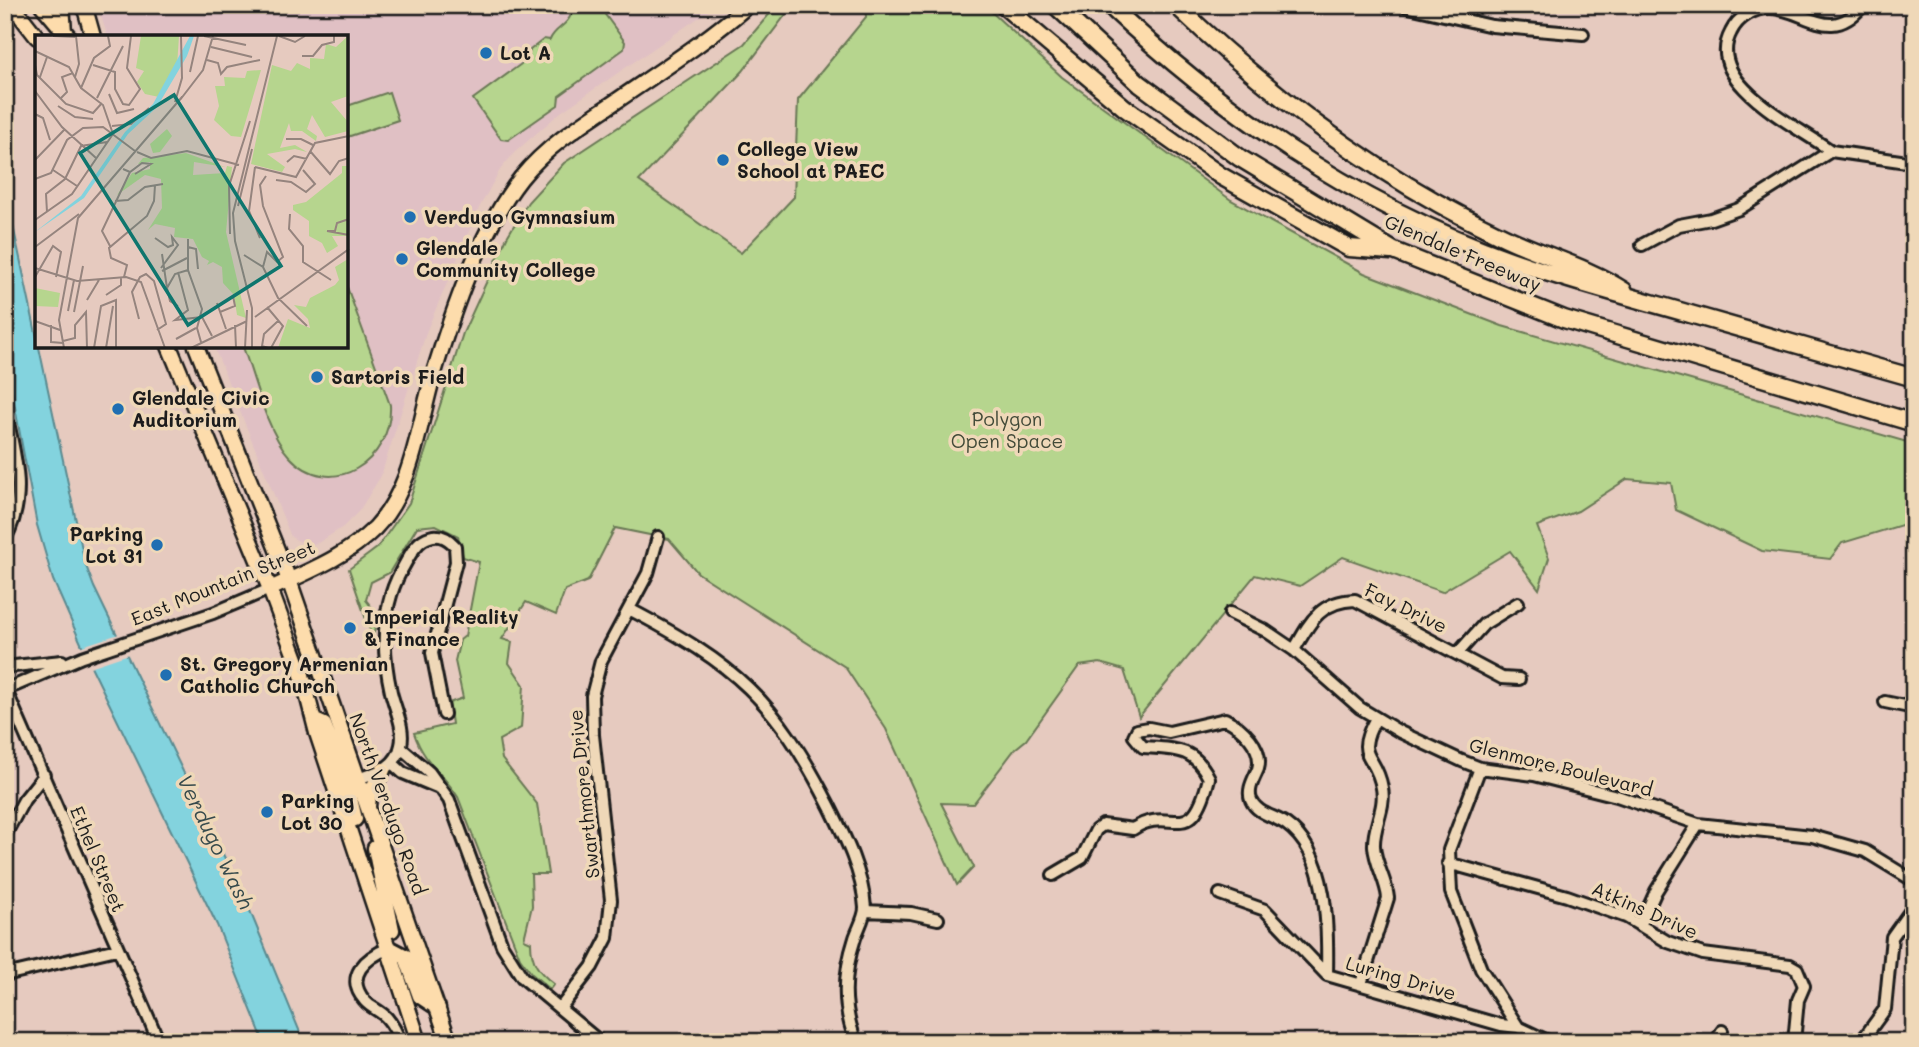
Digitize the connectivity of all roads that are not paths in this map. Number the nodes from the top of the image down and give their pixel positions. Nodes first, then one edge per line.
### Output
1 (12, 5) edge
2 (42, 5) edge
3 (62, 5) edge
4 (83, 5) edge
5 (748, 5) edge
6 (1003, 5) edge
7 (1055, 5) edge
8 (1109, 5) edge
9 (1176, 5) edge
10 (1400, 5) edge
11 (1863, 5) edge
12 (66, 34) edge
13 (1583, 34) dead end
14 (35, 35) edge
15 (92, 35) edge
16 (1831, 151) junction
17 (1914, 163) edge
18 (1642, 245) dead end
19 (1395, 251) junction
20 (1641, 302) junction
21 (170, 348) edge
22 (197, 348) edge
23 (1914, 377) edge
24 (5, 409) edge
25 (1914, 423) edge
26 (658, 537) dead end
27 (5, 539) edge
28 (289, 580) junction
29 (270, 589) junction
30 (1518, 603) dead end
31 (629, 610) junction
32 (1230, 614) dead end
33 (1294, 650) junction
34 (1458, 653) junction
35 (82, 657) junction
36 (5, 667) edge
37 (1519, 680) dead end
38 (6, 689) edge
39 (1885, 702) dead end
40 (1914, 708) edge
41 (444, 714) dead end
42 (1376, 718) junction
43 (314, 720) junction
44 (401, 748) junction
45 (388, 767) junction
46 (1480, 768) junction
47 (44, 775) junction
48 (353, 780) junction
49 (442, 789) junction
50 (369, 816) junction
51 (1698, 824) junction
52 (5, 835) edge
53 (360, 862) junction
54 (1448, 863) junction
55 (1053, 874) dead end
56 (1914, 881) edge
57 (1220, 894) dead end
58 (1914, 906) edge
59 (865, 911) junction
60 (938, 919) dead end
61 (1640, 926) junction
62 (389, 948) junction
63 (117, 949) junction
64 (5, 975) edge
65 (1327, 975) junction
66 (1361, 984) junction
67 (561, 1007) junction
68 (438, 1008) junction
69 (1518, 1027) junction
70 (1722, 1031) dead end
71 (159, 1042) edge
72 (400, 1042) edge
73 (419, 1042) edge
74 (449, 1042) edge
75 (600, 1042) edge
76 (856, 1042) edge
77 (1550, 1042) edge
78 (1716, 1042) edge
79 (1794, 1042) edge
80 (1861, 1042) edge

1 - 14 main road
2 - 12 main road
3 - 12 main road
4 - 15 main road
5 - 28 main road, East Mountain Street
6 - 19 highway
7 - 19 highway, Glendale Freeway
8 - 20 highway, Glendale Freeway
9 - 20 highway
10 - 13 street
11 - 16 street
16 - 17 street
16 - 18 street
19 - 25 highway, Glendale Freeway
20 - 23 highway, Glendale Freeway
21 - 29 main road
22 - 28 main road, North Verdugo Road
24 - 27 street
26 - 31 street, Swarthmore Drive
28 - 29 main road, East Mountain Street
28 - 48 main road, North Verdugo Road
29 - 35 street, East Mountain Street
29 - 43 main road
30 - 34 street
31 - 59 street
31 - 67 street, Swarthmore Drive
32 - 33 street, Glenmore Boulevard
33 - 34 street, Fay Drive
33 - 42 street, Glenmore Boulevard
34 - 37 street, Fay Drive
35 - 36 street
35 - 38 street, East Mountain Street
38 - 47 street, Ethel Street
39 - 40 street
41 - 44 street
42 - 46 street, Glenmore Boulevard
42 - 66 street
43 - 48 main road
43 - 53 main road
44 - 45 street
44 - 49 street
45 - 48 street
45 - 49 street
45 - 50 main road
46 - 51 street, Glenmore Boulevard
46 - 54 street
47 - 52 street
47 - 63 street, Ethel Street
48 - 50 main road, North Verdugo Road
48 - 53 main road
49 - 67 street
50 - 62 main road
50 - 68 main road, North Verdugo Road
51 - 56 street, Glenmore Boulevard
51 - 61 street
53 - 62 main road
54 - 61 street, Atkins Drive
54 - 69 street
55 - 65 street
57 - 65 street, Luring Drive
58 - 80 street
59 - 60 street
59 - 76 street
61 - 79 street, Atkins Drive
62 - 68 main road
62 - 72 street
62 - 73 main road
63 - 64 street
63 - 71 street, Ethel Street
65 - 66 street, Luring Drive
66 - 69 street, Luring Drive
67 - 75 street
68 - 74 main road, North Verdugo Road
69 - 77 street, Luring Drive
70 - 78 street

